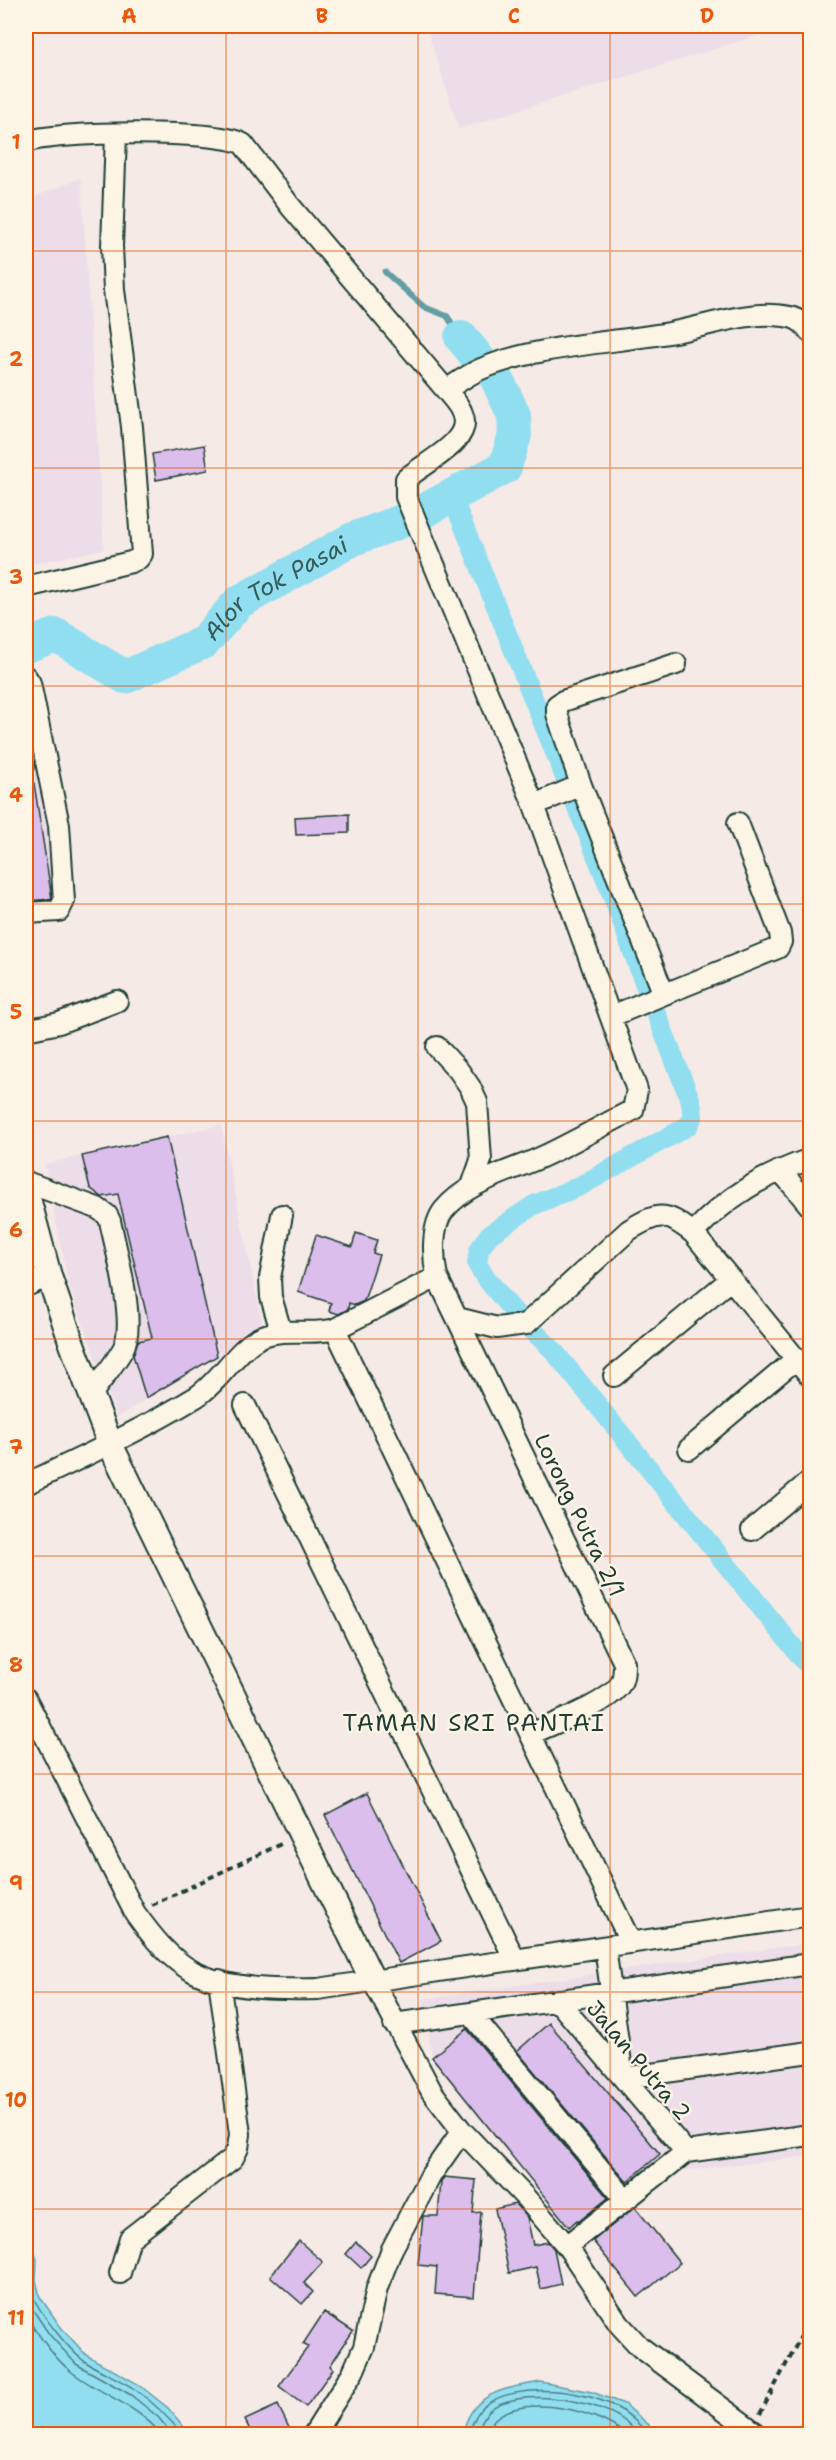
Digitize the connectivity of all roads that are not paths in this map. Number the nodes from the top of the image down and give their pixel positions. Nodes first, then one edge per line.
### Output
1 (116, 134) junction
2 (26, 142) edge
3 (810, 332) edge
4 (446, 390) junction
5 (26, 587) edge
6 (676, 664) dead end
7 (26, 677) edge
8 (574, 789) junction
9 (534, 805) junction
10 (738, 823) dead end
11 (26, 913) edge
12 (653, 999) junction
13 (117, 1001) dead end
14 (612, 1016) junction
15 (26, 1030) edge
16 (436, 1047) dead end
17 (810, 1159) edge
18 (780, 1170) junction
19 (26, 1182) edge
20 (472, 1186) junction
21 (27, 1205) edge
22 (810, 1206) edge
23 (282, 1215) dead end
24 (693, 1233) junction
25 (50, 1276) junction
26 (437, 1277) junction
27 (731, 1280) junction
28 (26, 1286) edge
29 (457, 1318) junction
30 (335, 1329) junction
31 (281, 1331) junction
32 (796, 1359) junction
33 (614, 1376) dead end
34 (810, 1377) edge
35 (91, 1395) junction
36 (245, 1405) dead end
37 (110, 1444) junction
38 (689, 1449) dead end
39 (810, 1481) edge
40 (26, 1484) edge
41 (752, 1530) dead end
42 (26, 1699) edge
43 (531, 1734) junction
44 (810, 1916) edge
45 (631, 1942) junction
46 (605, 1947) junction
47 (515, 1960) junction
48 (810, 1964) edge
49 (219, 1980) junction
50 (373, 1981) junction
51 (611, 1993) junction
52 (557, 2000) junction
53 (470, 2013) junction
54 (394, 2024) junction
55 (810, 2052) edge
56 (623, 2078) junction
57 (462, 2131) junction
58 (810, 2135) edge
59 (686, 2152) junction
60 (625, 2199) junction
61 (567, 2246) junction
62 (120, 2273) dead end
63 (754, 2433) edge
64 (314, 2434) edge

1 - 2 street
1 - 4 street
1 - 5 street
3 - 4 street
4 - 9 street
6 - 8 street
7 - 11 street
8 - 9 street
8 - 12 street
9 - 14 street
10 - 12 street
12 - 14 street
13 - 15 street
14 - 20 street
16 - 20 street
17 - 18 street
18 - 22 street
18 - 24 street
19 - 35 street
20 - 26 street
21 - 25 main road
23 - 31 street
24 - 27 street
24 - 29 street
25 - 28 street
25 - 35 main road
26 - 29 street, Lorong Putra 2/1
26 - 30 street
27 - 32 street
27 - 33 street
29 - 43 street, Lorong Putra 2/1
30 - 31 street
30 - 43 street
31 - 37 street
32 - 34 street
32 - 38 street
35 - 37 main road
36 - 47 street
37 - 40 street
37 - 50 main road
39 - 41 street
42 - 49 street
43 - 45 street
44 - 45 street
45 - 46 street
46 - 47 street
46 - 51 street
47 - 50 street
48 - 51 street
49 - 50 street
49 - 62 street
50 - 54 street
51 - 52 street
51 - 56 street
52 - 53 street
52 - 56 street, Jalan Putra 2
53 - 54 street
53 - 60 street
54 - 57 street
55 - 56 street
56 - 59 street, Jalan Putra 2
57 - 61 street
57 - 64 street
58 - 59 street
59 - 60 street
60 - 61 street
61 - 63 street

